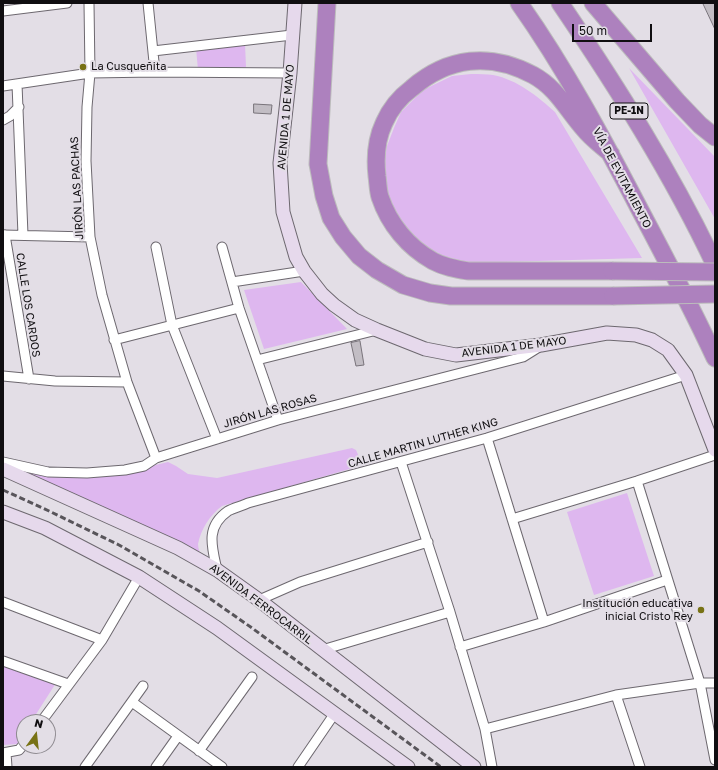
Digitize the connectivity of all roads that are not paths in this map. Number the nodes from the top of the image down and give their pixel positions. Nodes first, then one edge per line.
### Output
1 (67, 3) edge
2 (89, 3) edge
3 (148, 3) edge
4 (295, 3) edge
5 (327, 3) edge
6 (519, 3) edge
7 (560, 3) edge
8 (593, 3) edge
9 (3, 12) edge
10 (292, 35) junction
11 (153, 51) junction
12 (155, 72) junction
13 (90, 73) junction
14 (290, 74) junction
15 (17, 84) junction
16 (3, 86) edge
17 (19, 106) junction
18 (3, 120) edge
19 (715, 137) edge
20 (611, 154) junction
21 (4, 235) edge
22 (23, 235) junction
23 (90, 237) junction
24 (156, 247) dead end
25 (222, 247) dead end
26 (715, 265) edge
27 (304, 271) junction
28 (715, 272) edge
29 (232, 282) junction
30 (715, 294) edge
31 (239, 308) junction
32 (172, 325) junction
33 (377, 330) junction
34 (114, 340) junction
35 (541, 345) junction
36 (715, 358) edge
37 (257, 360) junction
38 (686, 375) junction
39 (3, 376) edge
40 (29, 379) junction
41 (127, 382) junction
42 (278, 420) junction
43 (487, 438) junction
44 (217, 439) junction
45 (715, 450) edge
46 (715, 455) edge
47 (156, 458) junction
48 (3, 462) edge
49 (401, 462) junction
50 (3, 469) edge
51 (637, 481) junction
52 (3, 512) edge
53 (512, 519) junction
54 (428, 542) junction
55 (217, 570) junction
56 (139, 577) junction
57 (667, 580) junction
58 (258, 600) junction
59 (3, 602) edge
60 (450, 612) junction
61 (544, 622) junction
62 (102, 640) junction
63 (460, 647) junction
64 (322, 650) junction
65 (3, 661) edge
66 (252, 677) dead end
67 (700, 683) junction
68 (715, 683) edge
69 (68, 684) junction
70 (143, 686) dead end
71 (616, 695) junction
72 (132, 702) junction
73 (335, 713) junction
74 (47, 714) edge
75 (485, 729) junction
76 (178, 736) junction
77 (16, 751) edge
78 (199, 751) junction
79 (4, 753) edge
80 (715, 760) edge
81 (7, 767) edge
82 (85, 767) edge
83 (156, 767) edge
84 (222, 767) edge
85 (298, 767) edge
86 (408, 767) edge
87 (474, 767) edge
88 (492, 767) edge
89 (640, 767) edge

1 - 9 street
2 - 13 street, JIRÓN LAS PACHAS
3 - 11 street
4 - 10 main road, AVENIDA 1 DE MAYO
5 - 30 highway, bridge
6 - 20 highway, VÍA DE EVITAMIENTO
7 - 26 highway, PE-1N
8 - 19 highway
10 - 11 street
10 - 14 main road, AVENIDA 1 DE MAYO
11 - 12 street
12 - 13 street
12 - 14 street
13 - 15 street
13 - 23 street, JIRÓN LAS PACHAS
14 - 27 main road, AVENIDA 1 DE MAYO
15 - 16 street
15 - 17 street
17 - 18 street
17 - 22 street
20 - 28 highway, bridge
20 - 36 highway, VÍA DE EVITAMIENTO
21 - 22 street
21 - 40 street, CALLE LOS CARDOS
22 - 23 street
23 - 34 street, JIRÓN LAS PACHAS
24 - 32 street
25 - 29 street
27 - 29 street
27 - 33 main road, AVENIDA 1 DE MAYO
29 - 31 street
31 - 32 street
31 - 37 street
32 - 34 street
32 - 44 street
33 - 35 main road, AVENIDA 1 DE MAYO
33 - 37 street
34 - 41 street, JIRÓN LAS PACHAS
35 - 38 main road, AVENIDA 1 DE MAYO
35 - 42 street, JIRÓN LAS ROSAS
37 - 42 street
38 - 43 street, CALLE MARTIN LUTHER KING
38 - 45 main road, AVENIDA 1 DE MAYO
39 - 40 street
40 - 41 street
41 - 47 street, JIRÓN LAS PACHAS
42 - 44 street, JIRÓN LAS ROSAS
43 - 49 street, CALLE MARTIN LUTHER KING
43 - 53 street
44 - 47 street, JIRÓN LAS ROSAS
46 - 51 street
47 - 48 street, JIRÓN LAS ROSAS
49 - 54 street
49 - 55 street, CALLE MARTIN LUTHER KING
50 - 55 main road, AVENIDA FERROCARRIL
51 - 53 street
51 - 57 street
52 - 56 main road
53 - 61 street
54 - 58 street
54 - 60 street
55 - 58 main road, AVENIDA FERROCARRIL
56 - 62 street
56 - 73 main road
57 - 61 street
57 - 67 street
58 - 64 main road, AVENIDA FERROCARRIL
59 - 62 street
60 - 63 street
60 - 64 street
61 - 63 street
62 - 69 street
63 - 75 street
64 - 87 main road, AVENIDA FERROCARRIL
65 - 69 street
66 - 78 street
67 - 68 street
67 - 71 street
67 - 80 street
69 - 74 street
70 - 72 street
71 - 75 street
71 - 89 street
72 - 76 street
72 - 82 street
73 - 85 street
73 - 86 main road
75 - 88 street
76 - 78 street
76 - 83 street
77 - 79 street
78 - 84 street
79 - 81 street

